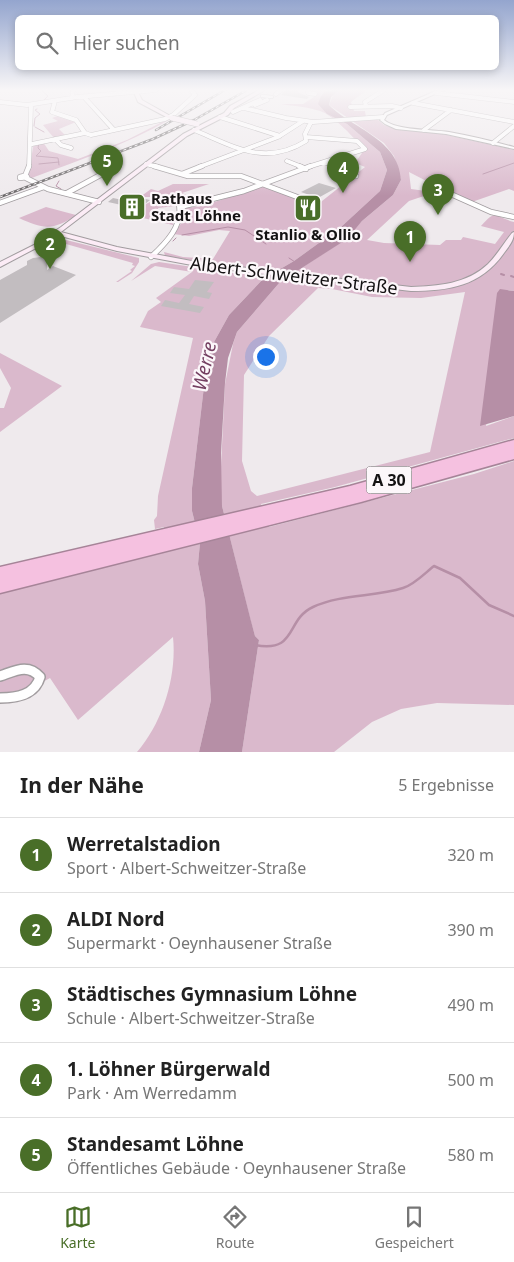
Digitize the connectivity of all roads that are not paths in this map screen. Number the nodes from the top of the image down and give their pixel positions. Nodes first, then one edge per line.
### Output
1 (32, 125) edge
2 (79, 125) edge
3 (110, 125) edge
4 (137, 125) edge
5 (199, 125) edge
6 (246, 125) edge
7 (297, 125) edge
8 (310, 125) edge
9 (390, 125) edge
10 (431, 125) edge
11 (514, 126) edge
12 (114, 130) junction
13 (194, 130) junction
14 (424, 130) junction
15 (84, 133) junction
16 (280, 136) junction
17 (306, 137) junction
18 (56, 139) junction
19 (493, 143) junction
20 (32, 144) junction
21 (70, 148) dead end
22 (514, 148) edge
23 (244, 150) junction
24 (287, 161) dead end
25 (324, 162) junction
26 (146, 164) junction
27 (306, 169) junction
28 (104, 173) dead end
29 (182, 174) junction
30 (356, 176) dead end
31 (265, 185) junction
32 (44, 187) junction
33 (435, 187) dead end
34 (68, 194) junction
35 (99, 202) junction
36 (0, 203) edge
37 (316, 204) dead end
38 (514, 218) edge
39 (56, 233) junction
40 (514, 234) edge
41 (70, 237) junction
42 (36, 246) junction
43 (151, 257) junction
44 (0, 265) edge
45 (514, 445) edge
46 (514, 454) edge
47 (265, 516) junction
48 (165, 540) junction
49 (0, 574) edge
50 (0, 586) edge
51 (0, 676) edge
52 (0, 698) edge

1 - 20 street
2 - 15 street
3 - 12 street
4 - 12 street
5 - 13 main road
6 - 16 street
7 - 16 street
8 - 17 street
9 - 14 street
10 - 14 street
11 - 19 street
12 - 15 street
13 - 23 street
13 - 26 main road
14 - 19 street
15 - 18 street
16 - 23 street
17 - 23 street
17 - 25 street
18 - 20 street
18 - 21 street
19 - 22 street
20 - 32 street
23 - 29 street
24 - 27 street
25 - 27 street
25 - 30 street
26 - 29 street
26 - 35 main road
27 - 31 street
28 - 34 street
29 - 31 street
31 - 37 street
31 - 43 street
32 - 34 street
32 - 36 street
33 - 38 street
34 - 35 street
35 - 39 main road
39 - 41 main road, Albert-Schweitzer-Straße
39 - 42 main road
40 - 43 main road, Albert-Schweitzer-Straße
41 - 42 main road
41 - 43 main road, Albert-Schweitzer-Straße
42 - 44 main road
45 - 47 highway, A 30
46 - 47 highway, A 30
47 - 48 highway, A 30
48 - 49 highway, A 30
48 - 50 highway, A 30
51 - 52 street

